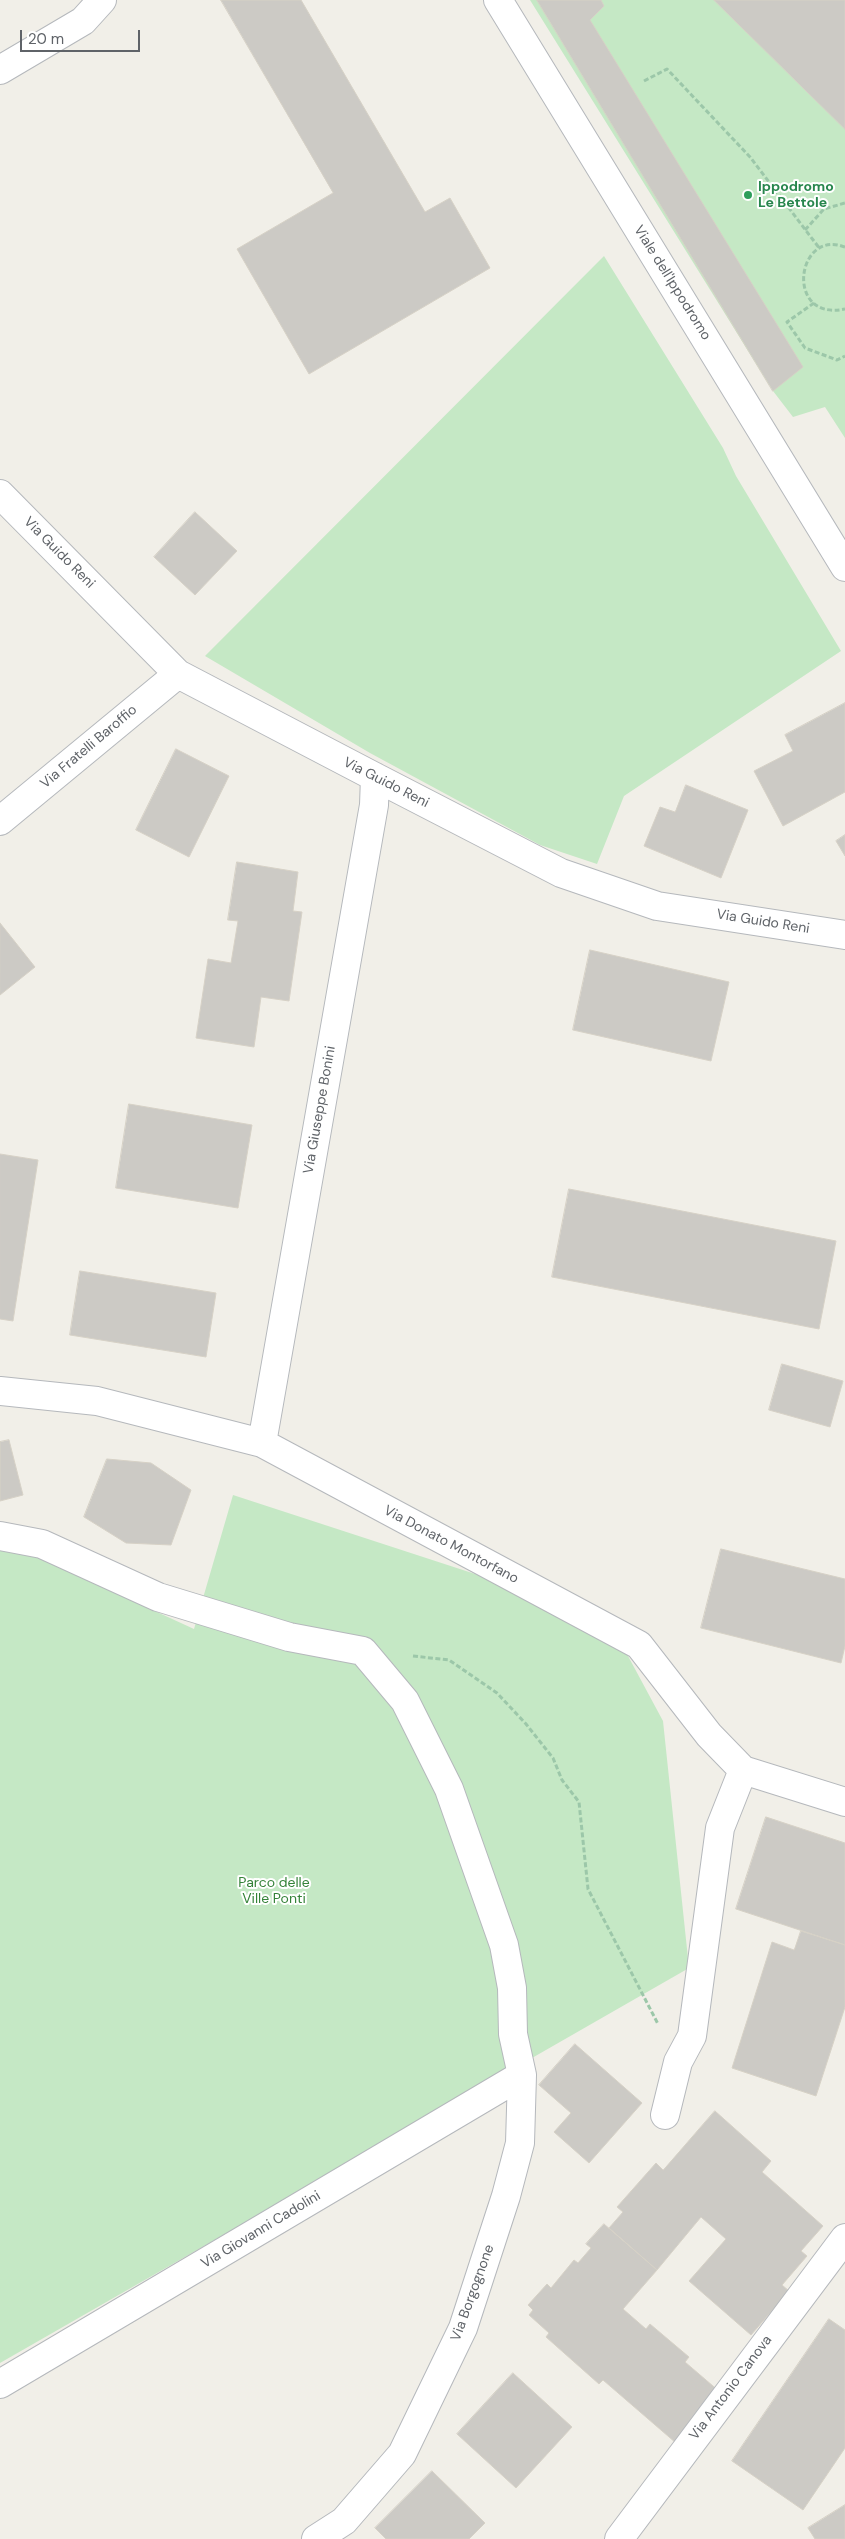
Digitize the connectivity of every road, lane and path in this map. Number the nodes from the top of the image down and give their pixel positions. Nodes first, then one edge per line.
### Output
1 (102, 0) edge
2 (498, 0) edge
3 (0, 70) edge
4 (644, 80) dead end
5 (845, 203) edge
6 (805, 230) junction
7 (845, 247) edge
8 (820, 249) junction
9 (814, 303) junction
10 (845, 309) edge
11 (845, 356) edge
12 (0, 494) edge
13 (845, 567) edge
14 (178, 674) junction
15 (374, 777) junction
16 (0, 821) edge
17 (845, 935) edge
18 (0, 1390) edge
19 (262, 1443) junction
20 (0, 1536) edge
21 (363, 1651) junction
22 (743, 1770) junction
23 (845, 1802) edge
24 (678, 2062) junction
25 (522, 2075) junction
26 (665, 2115) dead end
27 (845, 2238) edge
28 (0, 2384) edge
29 (316, 2539) edge
30 (619, 2539) edge

1 - 3 street
2 - 13 street, Viale dell'Ippodromo
4 - 6 path
5 - 6 path
6 - 8 path
7 - 8 path
8 - 9 path
9 - 10 path
9 - 11 path
12 - 14 street, Via Guido Reni
14 - 15 street, Via Guido Reni
14 - 16 street, Via Fratelli Baroffio
15 - 17 street, Via Guido Reni
15 - 19 street, Via Giuseppe Bonini
18 - 19 street, Via Donato Montorfano
19 - 22 street, Via Donato Montorfano
20 - 21 street
21 - 24 path
21 - 25 street, Via Borgognone
22 - 23 street, Via Donato Montorfano
22 - 24 street
24 - 26 street
25 - 28 street, Via Giovanni Cadolini
25 - 29 street, Via Borgognone
27 - 30 street, Via Antonio Canova

